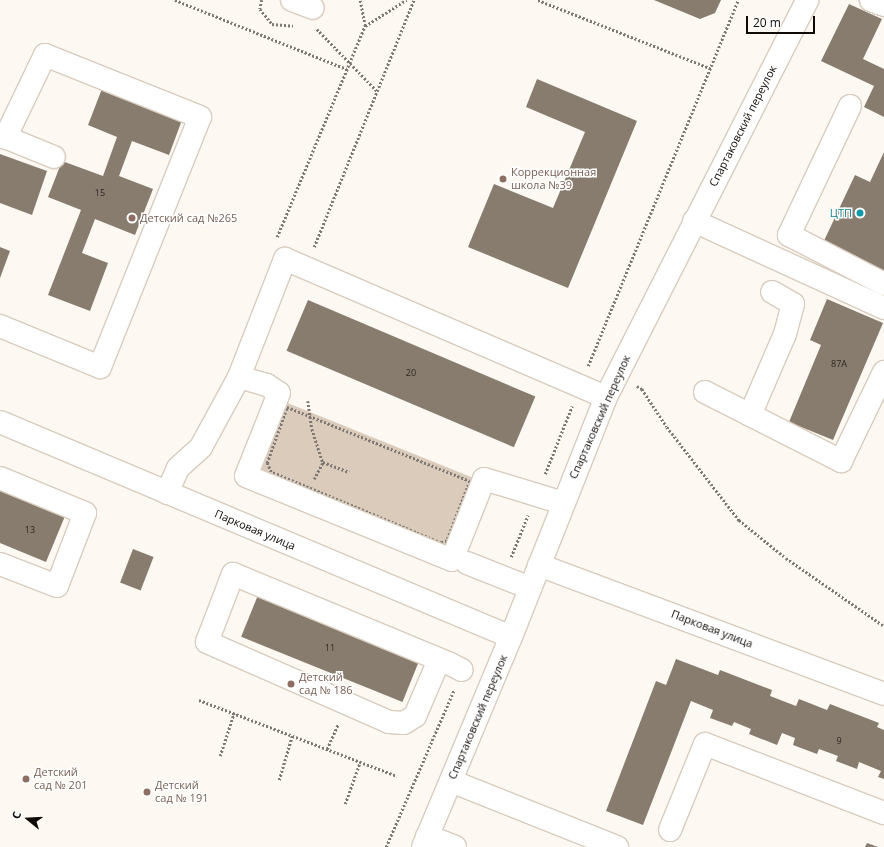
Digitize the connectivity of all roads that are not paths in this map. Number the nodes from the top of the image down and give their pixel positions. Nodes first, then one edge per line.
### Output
1 (292, 0) edge
2 (807, 0) edge
3 (871, 0) edge
4 (884, 5) edge
5 (313, 8) road end
6 (850, 106) dead end
7 (2, 136) edge
8 (54, 158) dead end
9 (694, 222) junction
10 (804, 271) junction
11 (884, 284) edge
12 (772, 292) dead end
13 (793, 304) junction
14 (884, 308) edge
15 (0, 326) edge
16 (884, 372) edge
17 (239, 376) junction
18 (705, 392) dead end
19 (606, 397) junction
20 (750, 415) junction
21 (0, 422) edge
22 (0, 478) edge
23 (166, 493) junction
24 (563, 503) junction
25 (467, 563) dead end
26 (0, 564) edge
27 (538, 565) junction
28 (530, 588) junction
29 (511, 637) junction
30 (439, 660) junction
31 (462, 670) road end
32 (884, 694) edge
33 (451, 781) junction
34 (884, 813) edge
35 (670, 830) dead end
36 (440, 844) edge
37 (617, 847) edge

1 - 5 street
2 - 9 street, Спартаковский переулок
3 - 4 street
6 - 11 street
7 - 8 street
7 - 15 street
9 - 10 street
9 - 19 street, Спартаковский переулок
10 - 13 street
10 - 14 street
12 - 13 street
13 - 20 street
16 - 20 street
17 - 19 street
17 - 23 street
17 - 24 street
18 - 20 street
19 - 24 street, Спартаковский переулок
21 - 23 street, Парковая улица
22 - 26 street
23 - 29 street, Парковая улица
24 - 27 street, Спартаковский переулок
25 - 28 street
27 - 28 street, Спартаковский переулок
27 - 32 street, Парковая улица
28 - 29 street, Спартаковский переулок
29 - 33 street, Спартаковский переулок
30 - 30 street
30 - 31 street
33 - 36 street, Спартаковский переулок
33 - 37 street
34 - 35 street

